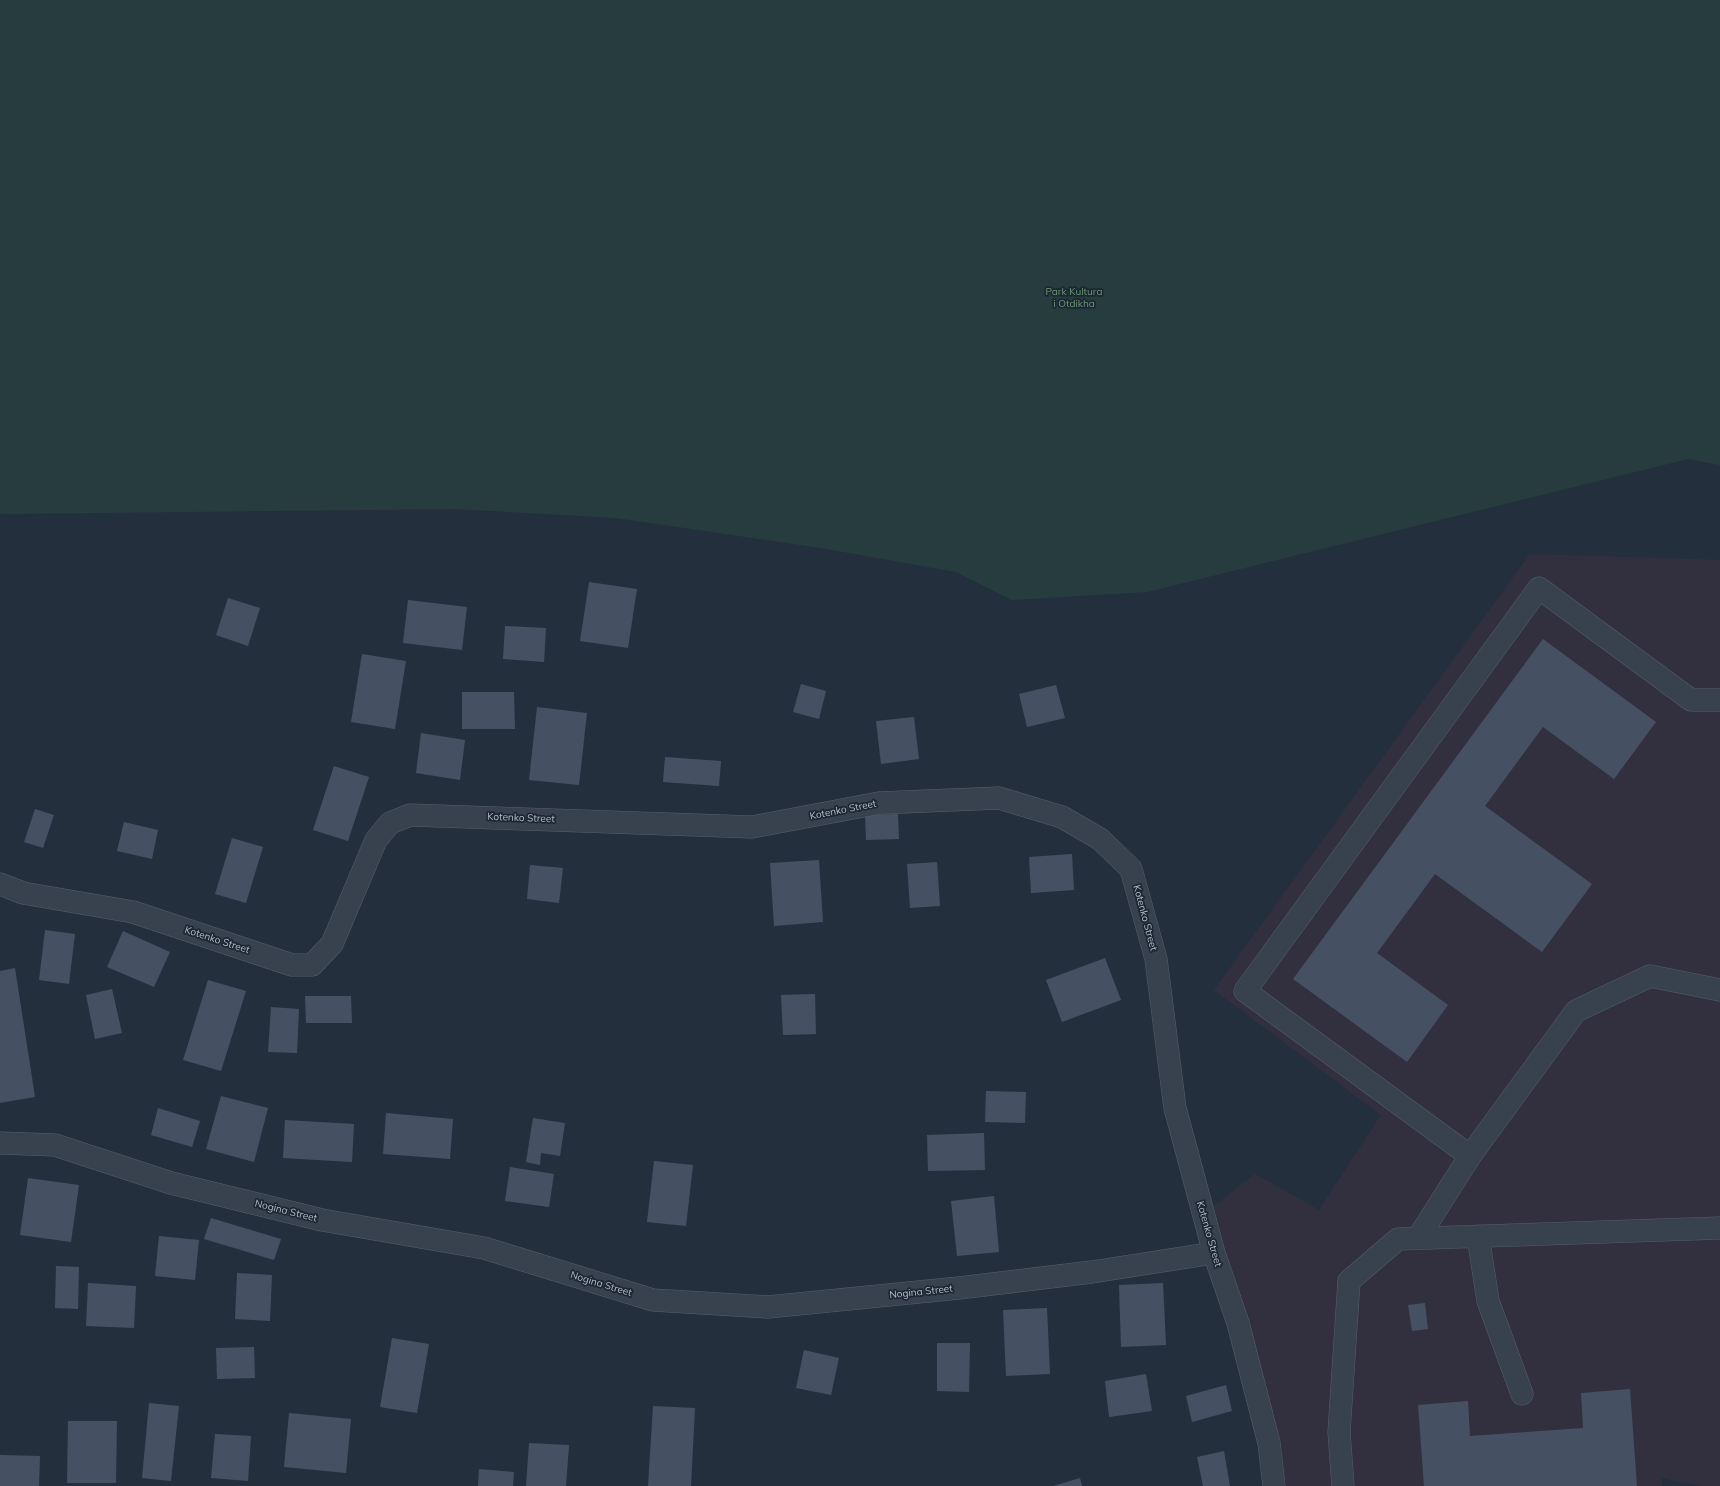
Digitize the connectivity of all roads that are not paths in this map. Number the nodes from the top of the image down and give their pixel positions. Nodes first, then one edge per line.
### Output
1 (1720, 700) edge
2 (0, 884) edge
3 (1720, 990) edge
4 (0, 1143) edge
5 (1470, 1156) junction
6 (1720, 1228) edge
7 (1478, 1236) junction
8 (1418, 1238) junction
9 (1214, 1253) junction
10 (1522, 1394) dead end
11 (1274, 1486) edge
12 (1343, 1486) edge

1 - 5 street
2 - 9 street, Kotenko Street
3 - 5 street
4 - 9 street, Nogina Street
5 - 8 street
6 - 7 street
7 - 8 street
7 - 10 street
8 - 12 street
9 - 11 street, Kotenko Street

